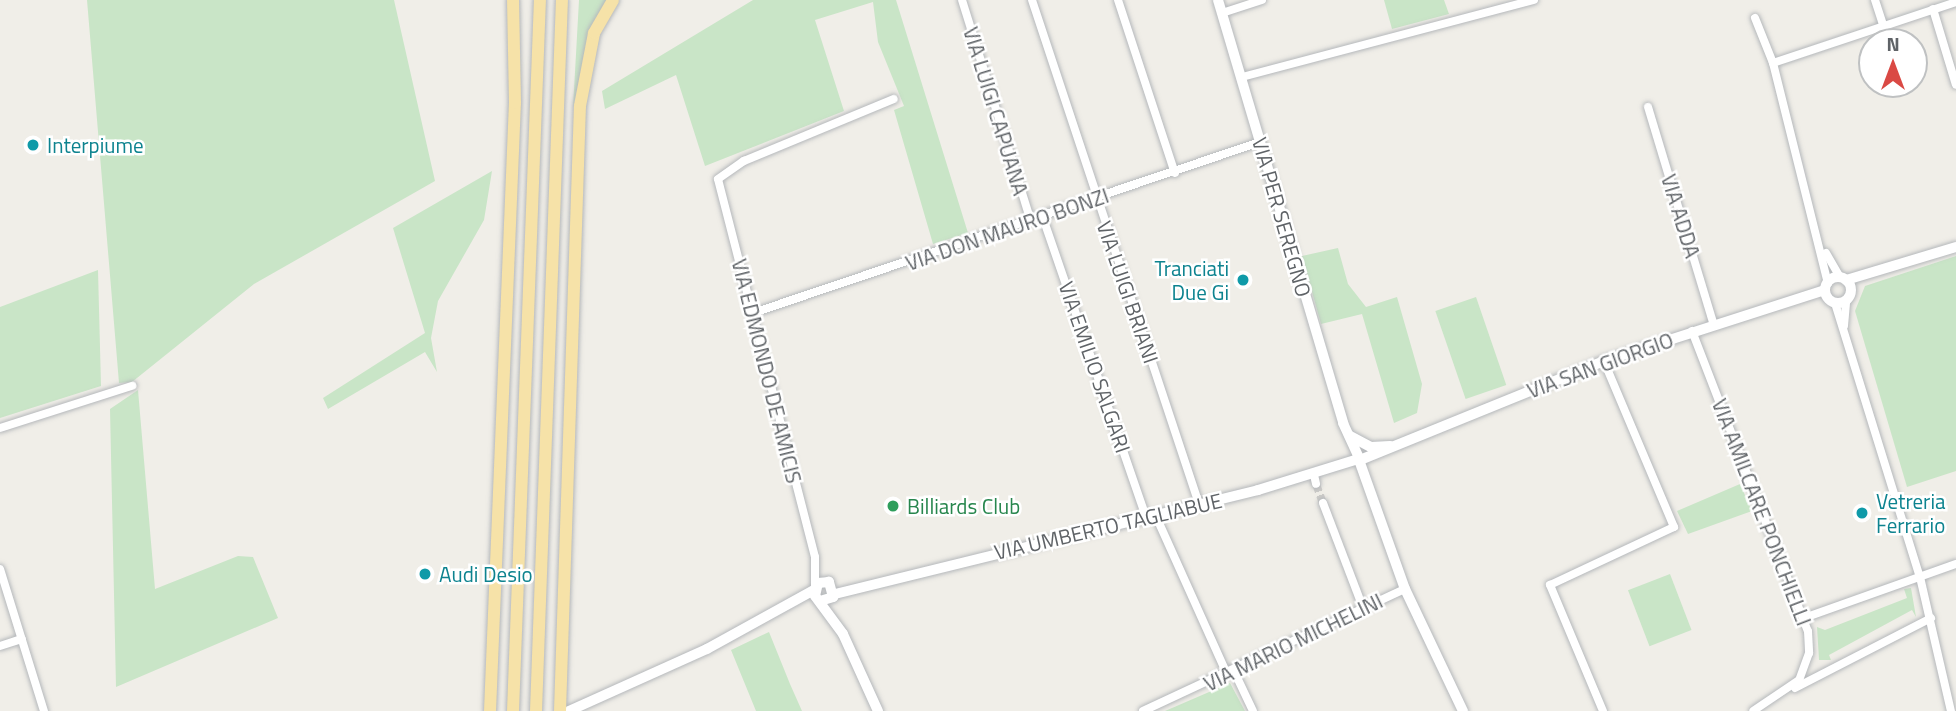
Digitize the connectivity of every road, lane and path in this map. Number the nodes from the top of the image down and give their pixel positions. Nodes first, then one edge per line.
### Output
1 (513, 0) edge
2 (540, 0) edge
3 (613, 0) edge
4 (962, 0) edge
5 (1031, 0) edge
6 (1118, 0) edge
7 (1218, 0) edge
8 (1262, 0) edge
9 (1534, 0) edge
10 (1875, 0) edge
11 (1956, 2) edge
12 (563, 4) edge
13 (1933, 9) junction
14 (1222, 13) junction
15 (1755, 18) dead end
16 (1883, 24) junction
17 (1773, 63) junction
18 (1242, 77) junction
19 (1956, 85) edge
20 (894, 99) dead end
21 (1647, 107) dead end
22 (1260, 142) junction
23 (1175, 173) junction
24 (1095, 199) junction
25 (1043, 218) junction
26 (1031, 221) junction
27 (1956, 247) edge
28 (1824, 250) junction
29 (1846, 282) junction
30 (1829, 294) junction
31 (1846, 301) junction
32 (753, 313) junction
33 (1714, 325) junction
34 (1844, 329) junction
35 (1692, 331) junction
36 (1604, 362) junction
37 (132, 386) dead end
38 (0, 428) edge
39 (1363, 455) junction
40 (1324, 503) tunnel mouth
41 (1199, 504) junction
42 (1151, 516) junction
43 (816, 563) junction
44 (1956, 564) edge
45 (0, 569) edge
46 (1920, 577) junction
47 (832, 589) junction
48 (1405, 589) junction
49 (816, 594) junction
50 (1363, 608) junction
51 (1804, 618) junction
52 (1931, 618) junction
53 (843, 634) junction
54 (22, 639) junction
55 (0, 646) edge
56 (1231, 673) junction
57 (1789, 691) junction
58 (44, 711) edge
59 (490, 711) edge
60 (513, 711) edge
61 (536, 711) edge
62 (561, 711) edge
63 (569, 711) edge
64 (878, 711) edge
65 (1143, 711) edge
66 (1253, 711) edge
67 (1463, 711) edge
68 (1603, 711) edge
69 (1752, 711) edge
70 (1951, 711) edge

1 - 59 highway
2 - 60 highway
3 - 62 highway
4 - 26 street, VIA LUIGI CAPUANA
5 - 24 street, VIA LUIGI BRIANI
6 - 23 street
7 - 14 street, VIA PER SEREGNO
8 - 14 street
9 - 18 street
10 - 16 street
11 - 13 street
12 - 61 highway
13 - 16 street
13 - 19 street
14 - 18 street, VIA PER SEREGNO
15 - 17 street
16 - 17 street
17 - 28 street
18 - 22 street, VIA PER SEREGNO
20 - 32 street, VIA EDMONDO DE AMICIS
21 - 33 street, VIA ADDA
22 - 23 street, VIA DON MAURO BONZI
22 - 39 street, VIA PER SEREGNO
23 - 24 street, VIA DON MAURO BONZI
24 - 25 street, VIA DON MAURO BONZI
24 - 41 street, VIA LUIGI BRIANI
25 - 26 street, VIA DON MAURO BONZI
25 - 42 street, VIA EMILIO SALGARI
26 - 32 street, VIA DON MAURO BONZI
27 - 29 street, VIA SAN GIORGIO
28 - 29 street
28 - 30 street
29 - 30 street, VIA SAN GIORGIO
29 - 31 street
30 - 31 street, VIA SAN GIORGIO
30 - 33 street, VIA SAN GIORGIO
30 - 34 street
31 - 34 street
32 - 43 street, VIA EDMONDO DE AMICIS
33 - 35 street, VIA SAN GIORGIO
34 - 46 street
35 - 36 street, VIA SAN GIORGIO
35 - 51 street, VIA AMILCARE PONCHIELLI
36 - 39 street, VIA SAN GIORGIO
36 - 68 street
37 - 38 street
39 - 41 street, VIA UMBERTO TAGLIABUE
39 - 48 street, VIA PER SEREGNO
40 - 50 street
41 - 42 street, VIA UMBERTO TAGLIABUE
42 - 47 street, VIA UMBERTO TAGLIABUE
42 - 56 street, VIA EMILIO SALGARI
43 - 47 street, VIA EDMONDO DE AMICIS
43 - 49 street, VIA EDMONDO DE AMICIS
44 - 46 street
45 - 54 street
46 - 51 street
46 - 52 street
47 - 49 street
47 - 49 street
47 - 53 street
48 - 50 street, VIA MARIO MICHELINI
48 - 67 street, VIA PER SEREGNO
49 - 53 street
49 - 63 street
50 - 56 street, VIA MARIO MICHELINI
51 - 57 street, VIA AMILCARE PONCHIELLI
52 - 57 street
52 - 70 street
53 - 64 street
54 - 55 street
54 - 58 street
56 - 65 street, VIA MARIO MICHELINI
56 - 66 street, VIA EMILIO SALGARI
57 - 69 street

